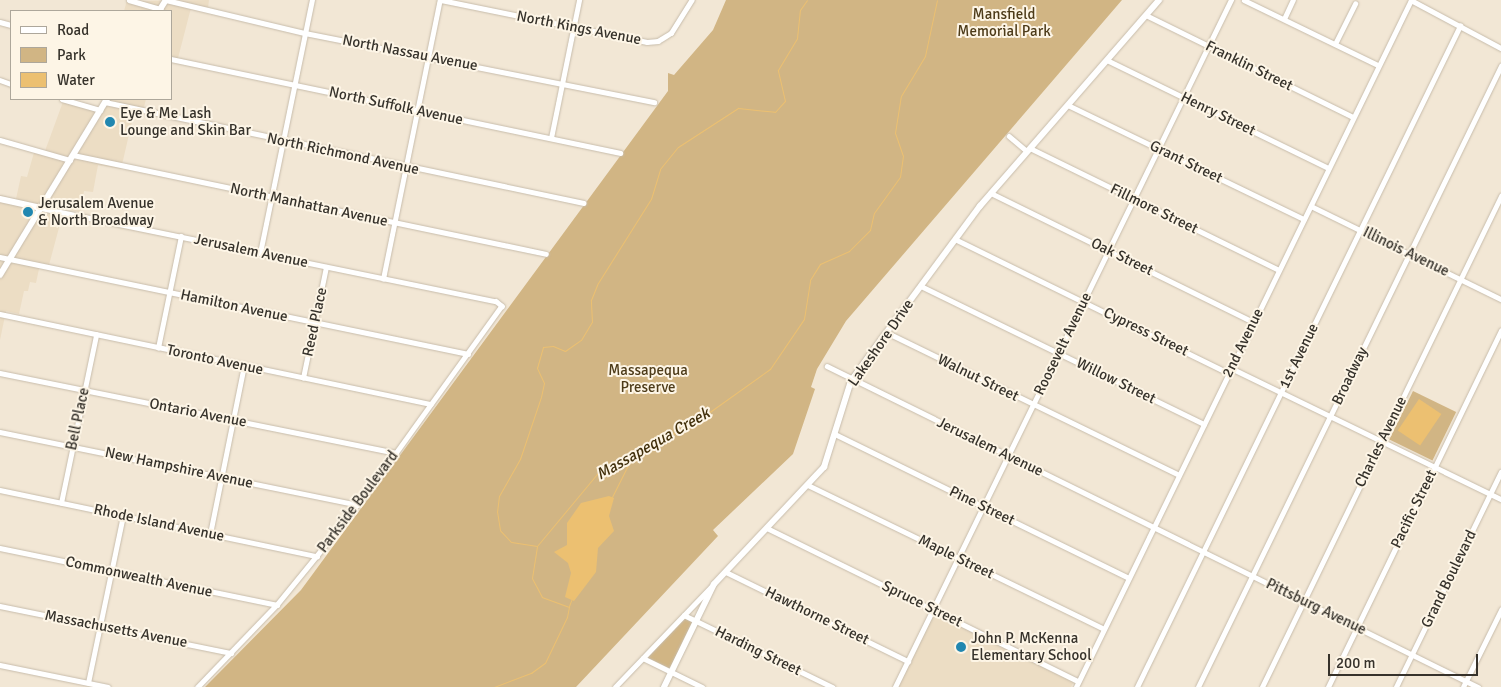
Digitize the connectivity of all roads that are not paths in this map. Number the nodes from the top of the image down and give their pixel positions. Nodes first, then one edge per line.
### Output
1 (129, 0) edge
2 (166, 0) edge
3 (312, 0) edge
4 (441, 0) edge
5 (579, 0) edge
6 (692, 0) edge
7 (1159, 0) edge
8 (1231, 0) edge
9 (1244, 0) edge
10 (1293, 0) edge
11 (1411, 0) edge
12 (1355, 4) dead end
13 (160, 10) edge
14 (1146, 15) junction
15 (1284, 19) junction
16 (1460, 26) junction
17 (574, 27) junction
18 (305, 33) junction
19 (1335, 44) junction
20 (1208, 46) junction
21 (1501, 48) edge
22 (430, 56) junction
23 (172, 59) edge
24 (1107, 60) junction
25 (1378, 66) junction
26 (1501, 66) edge
27 (562, 83) junction
28 (294, 86) junction
29 (1183, 97) junction
30 (65, 100) edge
31 (106, 100) edge
32 (654, 102) dead end
33 (1068, 104) junction
34 (100, 110) junction
35 (418, 111) junction
36 (1354, 117) junction
37 (1009, 136) dead end
38 (551, 138) junction
39 (0, 140) edge
40 (283, 141) junction
41 (1158, 148) junction
42 (1028, 150) junction
43 (620, 153) dead end
44 (71, 158) junction
45 (406, 167) junction
46 (1328, 168) junction
47 (991, 193) junction
48 (1501, 196) edge
49 (271, 197) junction
50 (0, 199) edge
51 (1133, 200) junction
52 (582, 204) dead end
53 (1311, 206) junction
54 (41, 208) junction
55 (1304, 219) junction
56 (395, 223) junction
57 (1360, 230) junction
58 (180, 236) junction
59 (955, 239) junction
60 (1108, 251) junction
61 (260, 253) junction
62 (546, 254) dead end
63 (1409, 254) junction
64 (0, 257) edge
65 (10, 259) junction
66 (326, 267) junction
67 (1279, 270) junction
68 (0, 276) edge
69 (383, 279) junction
70 (1461, 279) junction
71 (921, 286) junction
72 (169, 292) junction
73 (1501, 299) edge
74 (1083, 302) junction
75 (501, 304) joint
76 (0, 314) edge
77 (314, 322) junction
78 (1254, 322) junction
79 (886, 332) junction
80 (1501, 332) edge
81 (96, 335) junction
82 (158, 348) junction
83 (1058, 353) junction
84 (468, 354) junction
85 (244, 366) junction
86 (827, 366) dead end
87 (1231, 368) junction
88 (0, 373) edge
89 (1228, 373) junction
90 (303, 378) junction
91 (853, 379) junction
92 (84, 390) junction
93 (1281, 392) junction
94 (431, 404) junction
95 (1033, 404) junction
96 (1330, 416) junction
97 (233, 420) junction
98 (1204, 424) junction
99 (0, 432) edge
100 (834, 434) junction
101 (1382, 441) junction
102 (72, 446) junction
103 (396, 453) junction
104 (1008, 456) junction
105 (1435, 467) junction
106 (1501, 472) edge
107 (1179, 475) junction
108 (222, 477) junction
109 (808, 485) junction
110 (0, 490) edge
111 (1490, 494) junction
112 (1501, 499) edge
113 (60, 502) junction
114 (358, 505) junction
115 (983, 507) junction
116 (123, 516) junction
117 (1154, 527) junction
118 (767, 528) junction
119 (210, 534) junction
120 (0, 548) edge
121 (1204, 552) junction
122 (317, 556) junction
123 (958, 558) junction
124 (111, 571) junction
125 (726, 572) junction
126 (1253, 576) junction
127 (1129, 578) junction
128 (714, 584) junction
129 (1304, 601) junction
130 (277, 605) junction
131 (0, 606) edge
132 (933, 610) junction
133 (1501, 610) edge
134 (684, 615) junction
135 (696, 621) junction
136 (100, 626) junction
137 (1357, 627) junction
138 (1104, 629) junction
139 (231, 653) junction
140 (1412, 654) junction
141 (643, 658) junction
142 (908, 661) junction
143 (0, 665) edge
144 (671, 672) junction
145 (1078, 681) junction
146 (1466, 681) junction
147 (88, 683) junction
148 (108, 687) edge
149 (198, 687) edge
150 (616, 687) edge
151 (664, 687) edge
152 (702, 687) edge
153 (832, 687) edge
154 (895, 687) edge
155 (1076, 687) edge
156 (1138, 687) edge
157 (1198, 687) edge
158 (1262, 687) edge
159 (1328, 687) edge
160 (1396, 687) edge
161 (1463, 687) edge
162 (1478, 687) edge

1 - 13 street
2 - 13 street
2 - 18 street, North Nassau Avenue
3 - 18 street
4 - 17 street, North Kings Avenue
4 - 22 street
5 - 17 street
6 - 17 street, North Kings Avenue
7 - 14 street, Lakeshore Drive
8 - 20 street, Roosevelt Avenue
9 - 15 street
10 - 15 street
11 - 16 street
11 - 25 street, 2nd Avenue
12 - 19 street
14 - 20 street, Franklin Street
14 - 24 street, Lakeshore Drive
15 - 19 street
16 - 21 street
16 - 57 street, 1st Avenue
17 - 27 street
18 - 22 street, North Nassau Avenue
18 - 28 street
19 - 25 street
20 - 29 street, Roosevelt Avenue
20 - 36 street, Franklin Street
22 - 27 street, North Nassau Avenue
22 - 35 street
23 - 28 street, North Suffolk Avenue
24 - 29 street, Henry Street
24 - 33 street, Lakeshore Drive
25 - 36 street, 2nd Avenue
26 - 63 street, Broadway
27 - 32 street, North Nassau Avenue
27 - 38 street
28 - 35 street, North Suffolk Avenue
28 - 40 street
29 - 41 street, Roosevelt Avenue
29 - 46 street, Henry Street
30 - 34 street
31 - 34 street
31 - 40 street, North Richmond Avenue
33 - 41 street, Grant Street
33 - 42 street, Lakeshore Drive
34 - 44 street
35 - 38 street, North Suffolk Avenue
35 - 45 street
36 - 46 street, 2nd Avenue
37 - 42 street, Fillmore Street
38 - 43 street, North Suffolk Avenue
39 - 44 street, North Manhattan Avenue
40 - 45 street, North Richmond Avenue
40 - 49 street
41 - 51 street, Roosevelt Avenue
41 - 55 street, Grant Street
42 - 47 street, Lakeshore Drive
42 - 51 street, Fillmore Street
44 - 49 street, North Manhattan Avenue
44 - 54 street
45 - 52 street, North Richmond Avenue
45 - 56 street
46 - 53 street, 2nd Avenue
47 - 59 street, Lakeshore Drive
47 - 60 street, Oak Street
48 - 70 street, Charles Avenue
49 - 56 street, North Manhattan Avenue
49 - 61 street
50 - 54 street, Jerusalem Avenue
51 - 60 street, Roosevelt Avenue
51 - 67 street, Fillmore Street
53 - 55 street, 2nd Avenue
53 - 57 street, Illinois Avenue
54 - 58 street, Jerusalem Avenue
54 - 65 street
55 - 67 street, 2nd Avenue
56 - 62 street, North Manhattan Avenue
56 - 69 street
57 - 63 street, Illinois Avenue
57 - 93 street, 1st Avenue
58 - 61 street, Jerusalem Avenue
58 - 72 street
59 - 71 street, Lakeshore Drive
59 - 74 street, Cypress Street
60 - 74 street, Roosevelt Avenue
60 - 78 street, Oak Street
61 - 66 street, Jerusalem Avenue
63 - 70 street, Illinois Avenue
63 - 96 street, Broadway
64 - 65 street, Hamilton Avenue
65 - 68 street
65 - 72 street, Hamilton Avenue
66 - 69 street, Jerusalem Avenue
66 - 77 street, Reed Place
67 - 78 street, 2nd Avenue
69 - 75 street, Jerusalem Avenue
70 - 73 street, Illinois Avenue
70 - 101 street, Charles Avenue
71 - 79 street, Lakeshore Drive
71 - 83 street, Willow Street
72 - 77 street, Hamilton Avenue
72 - 82 street
74 - 83 street, Roosevelt Avenue
74 - 89 street, Cypress Street
75 - 84 street, Parkside Boulevard
76 - 81 street, Toronto Avenue
77 - 84 street, Hamilton Avenue
77 - 90 street, Reed Place
78 - 87 street, 2nd Avenue
79 - 91 street, Lakeshore Drive
79 - 95 street, Walnut Street
80 - 105 street, Pacific Street
81 - 82 street, Toronto Avenue
81 - 92 street, Bell Place
82 - 85 street, Toronto Avenue
83 - 95 street, Roosevelt Avenue
83 - 98 street, Willow Street
84 - 94 street, Parkside Boulevard
85 - 90 street, Toronto Avenue
85 - 97 street
86 - 91 street, Jerusalem Avenue
87 - 89 street, 2nd Avenue
87 - 93 street
88 - 92 street, Ontario Avenue
89 - 98 street, 2nd Avenue
90 - 94 street, Toronto Avenue
91 - 100 street, Lakeshore Drive
91 - 104 street, Jerusalem Avenue
92 - 97 street, Ontario Avenue
92 - 102 street, Bell Place
93 - 96 street
93 - 121 street, 1st Avenue
94 - 103 street, Parkside Boulevard
95 - 104 street, Roosevelt Avenue
95 - 107 street, Walnut Street
96 - 101 street
96 - 126 street, Broadway
97 - 103 street, Ontario Avenue
97 - 108 street
98 - 107 street, 2nd Avenue
99 - 102 street, New Hampshire Avenue
100 - 109 street, Lakeshore Drive
100 - 115 street, Pine Street
101 - 105 street
101 - 129 street, Charles Avenue
102 - 108 street, New Hampshire Avenue
102 - 113 street, Bell Place
103 - 114 street, Parkside Boulevard
104 - 115 street, Roosevelt Avenue
104 - 117 street, Jerusalem Avenue
105 - 111 street
105 - 137 street, Pacific Street
106 - 111 street, Grand Boulevard
107 - 117 street, 2nd Avenue
108 - 114 street, New Hampshire Avenue
108 - 119 street
109 - 118 street, Lakeshore Drive
109 - 123 street, Maple Street
110 - 113 street, Rhode Island Avenue
111 - 112 street
111 - 140 street, Grand Boulevard
113 - 116 street, Rhode Island Avenue
114 - 122 street, Parkside Boulevard
115 - 123 street, Roosevelt Avenue
115 - 127 street, Pine Street
116 - 119 street, Rhode Island Avenue
116 - 124 street
117 - 121 street, Pittsburg Avenue
117 - 127 street, 2nd Avenue
118 - 125 street, Lakeshore Drive
118 - 132 street, Spruce Street
119 - 122 street, Rhode Island Avenue
120 - 124 street, Commonwealth Avenue
121 - 126 street, Pittsburg Avenue
121 - 156 street, 1st Avenue
122 - 130 street, Parkside Boulevard
123 - 132 street, Roosevelt Avenue
123 - 138 street, Maple Street
124 - 130 street, Commonwealth Avenue
124 - 136 street
125 - 128 street, Lakeshore Drive
125 - 142 street, Hawthorne Street
126 - 129 street, Pittsburg Avenue
126 - 157 street, Broadway
127 - 138 street, 2nd Avenue
128 - 134 street, Lakeshore Drive
128 - 135 street
129 - 137 street, Pittsburg Avenue
129 - 158 street, Charles Avenue
130 - 139 street, Parkside Boulevard
131 - 136 street, Massachusetts Avenue
132 - 142 street, Roosevelt Avenue
132 - 145 street, Spruce Street
133 - 146 street
134 - 135 street, Harding Street
134 - 141 street, Lakeshore Drive
135 - 144 street
135 - 153 street, Harding Street
136 - 139 street, Massachusetts Avenue
136 - 147 street
137 - 140 street, Pittsburg Avenue
137 - 159 street, Pacific Street
138 - 145 street, 2nd Avenue
139 - 149 street, Parkside Boulevard
140 - 146 street, Pittsburg Avenue
140 - 160 street, Grand Boulevard
141 - 144 street
141 - 150 street, Lakeshore Drive
142 - 154 street, Roosevelt Avenue
143 - 147 street
144 - 151 street
144 - 152 street
145 - 155 street, 2nd Avenue
146 - 161 street
146 - 162 street, Pittsburg Avenue
147 - 148 street

